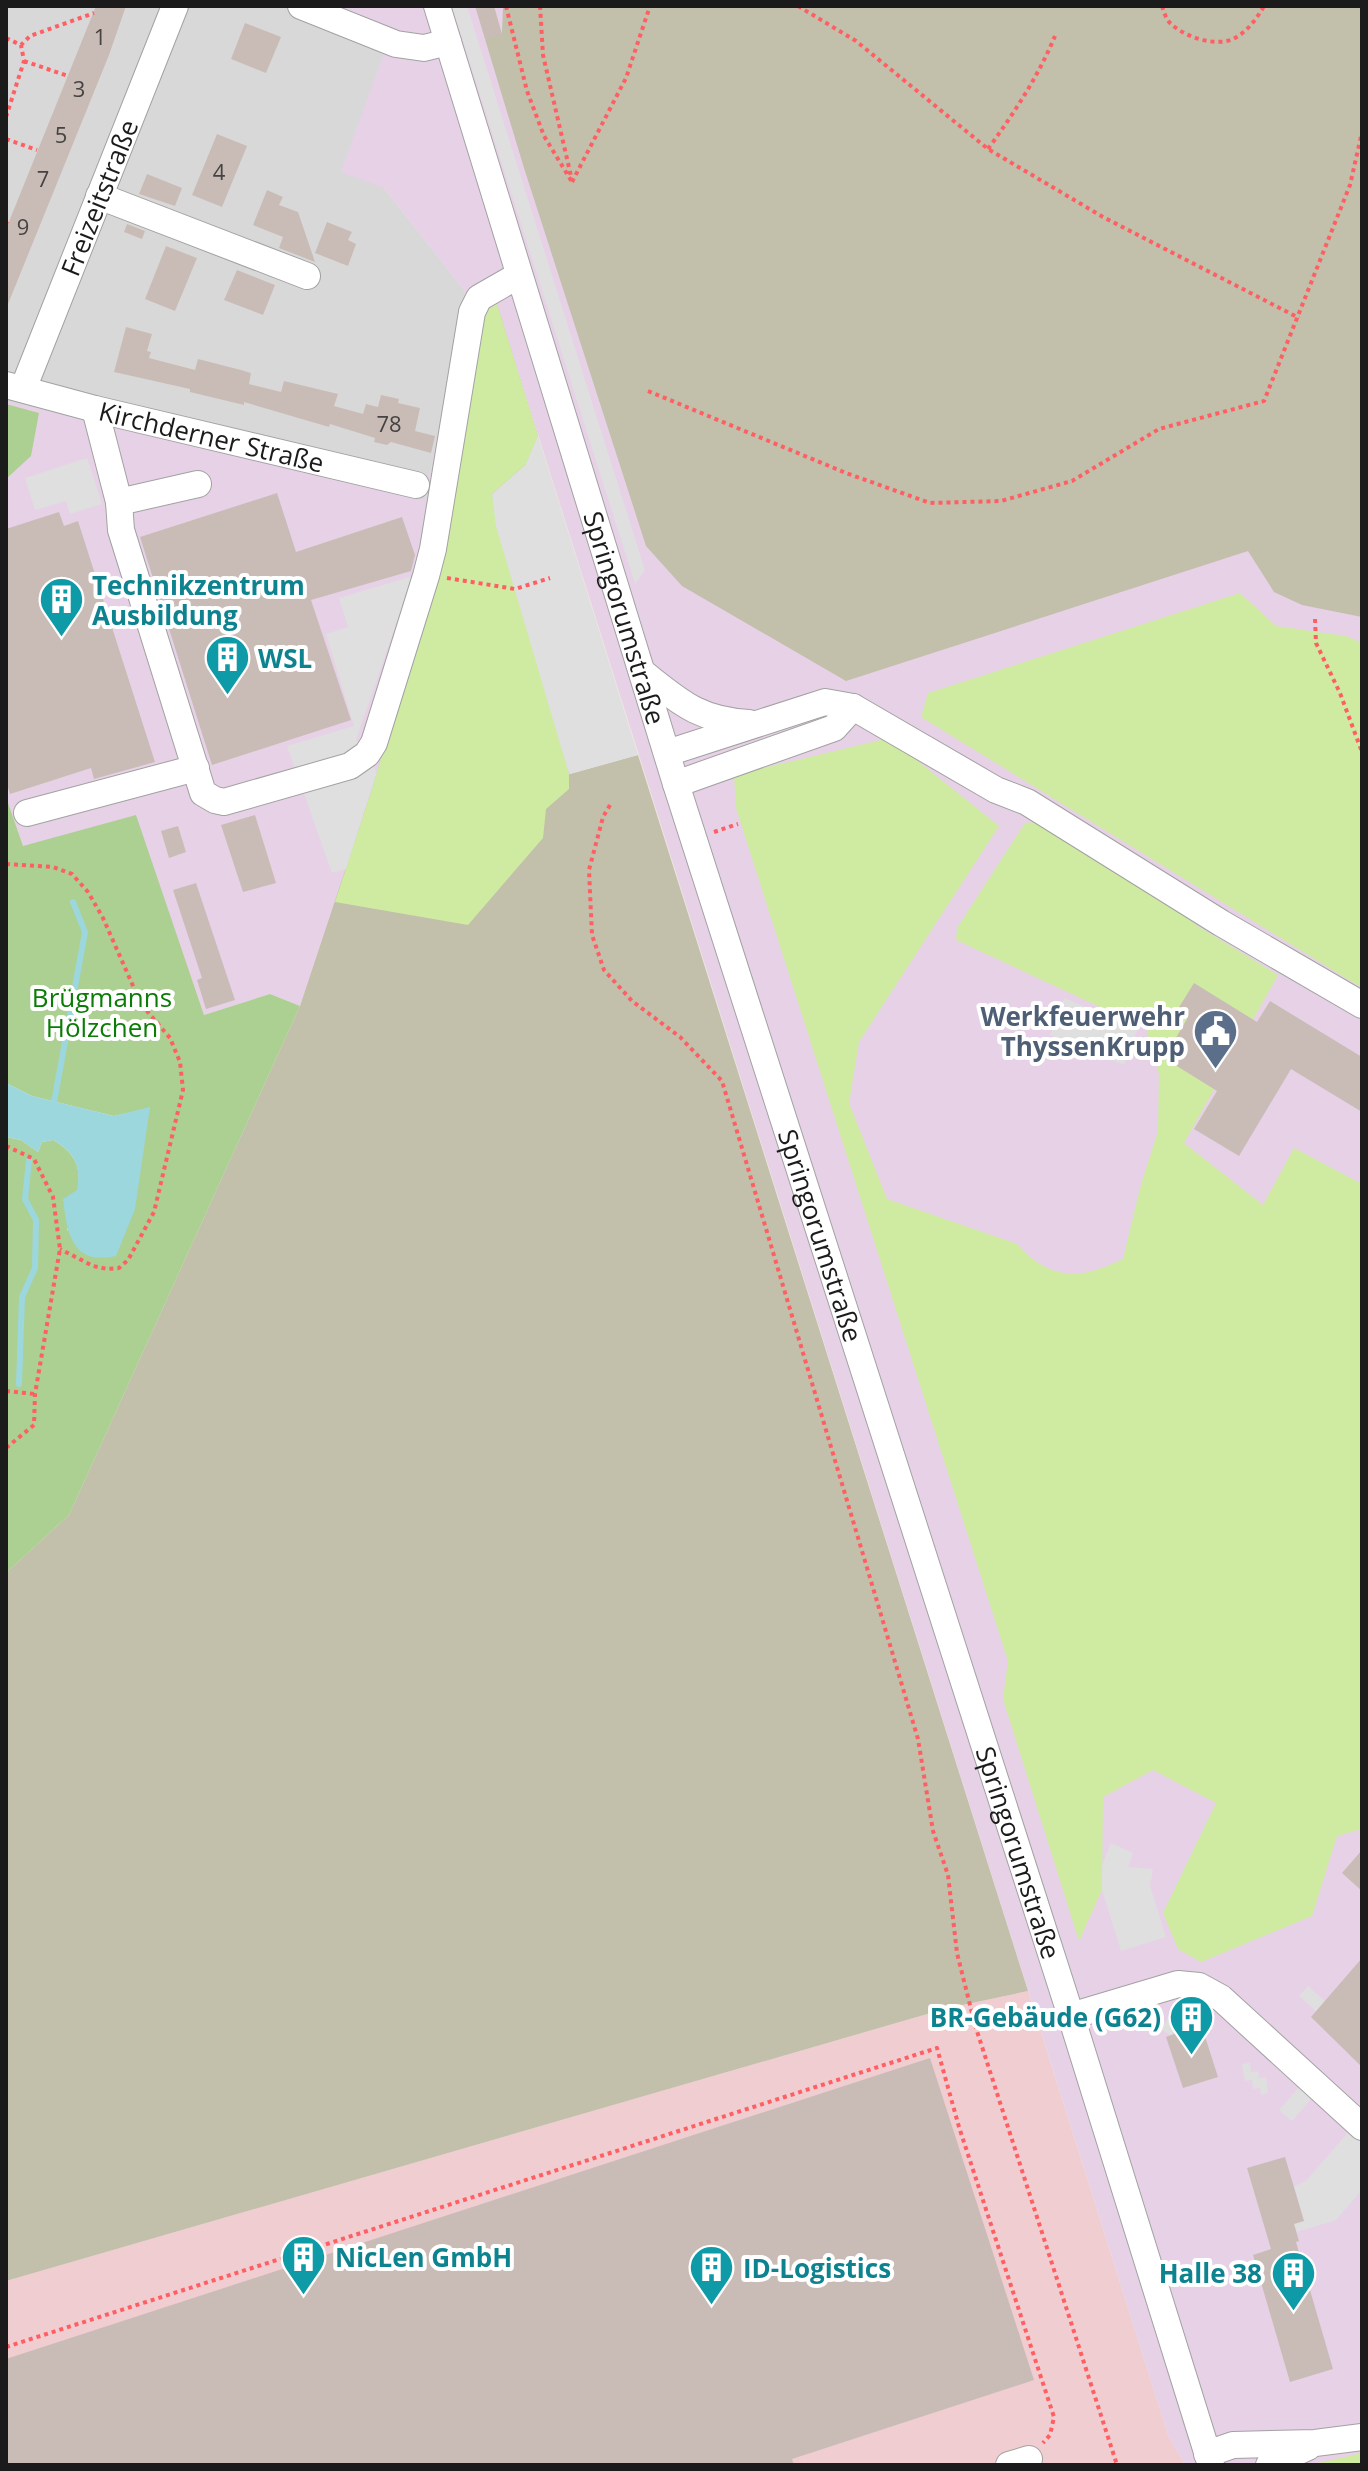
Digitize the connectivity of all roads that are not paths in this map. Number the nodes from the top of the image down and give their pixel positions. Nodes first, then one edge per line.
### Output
1 (175, 6) edge
2 (301, 6) edge
3 (437, 6) edge
4 (448, 42) junction
5 (99, 196) junction
6 (519, 275) junction
7 (307, 276) dead end
8 (14, 387) edge
9 (95, 409) junction
10 (198, 484) dead end
11 (416, 485) dead end
12 (119, 502) junction
13 (642, 672) junction
14 (853, 707) junction
15 (761, 723) junction
16 (667, 753) junction
17 (196, 768) junction
18 (676, 784) junction
19 (27, 813) dead end
20 (1362, 1005) edge
21 (1071, 2016) junction
22 (1362, 2127) edge
23 (1362, 2437) edge
24 (1315, 2443) junction
25 (1209, 2460) edge
26 (1269, 2465) edge

1 - 5 street, Freizeitstraße
2 - 4 street
3 - 4 street, Springorumstraße
4 - 6 street, Springorumstraße
5 - 7 street
5 - 8 street, Freizeitstraße
6 - 13 street, Springorumstraße
6 - 17 street
8 - 9 street, Kirchderner Straße
9 - 11 street, Kirchderner Straße
9 - 12 street
10 - 12 street
12 - 17 street
13 - 15 street
13 - 16 street, Springorumstraße
14 - 15 street
14 - 18 street
14 - 20 street
15 - 16 street
16 - 18 street, Springorumstraße
17 - 19 street
18 - 21 street, Springorumstraße
21 - 22 street
21 - 25 street, Springorumstraße
23 - 24 street
24 - 25 street
24 - 26 street

